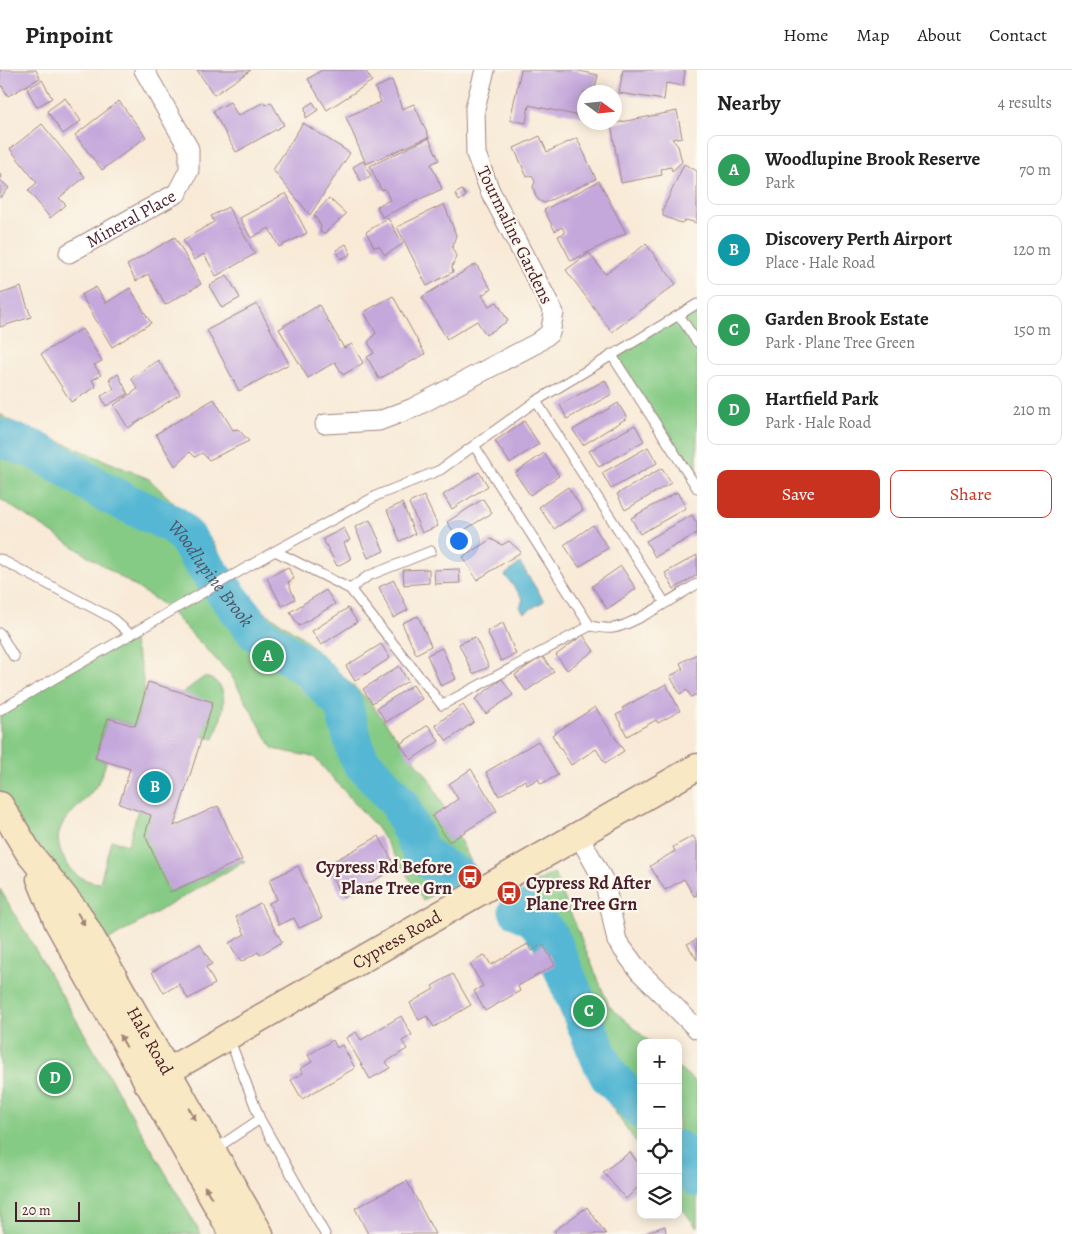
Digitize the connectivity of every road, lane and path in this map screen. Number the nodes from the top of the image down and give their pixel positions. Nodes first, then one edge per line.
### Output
1 (144, 70) edge
2 (485, 70) edge
3 (70, 253) dead end
4 (697, 304) edge
5 (679, 314) junction
6 (697, 342) edge
7 (611, 354) junction
8 (536, 401) junction
9 (325, 424) dead end
10 (475, 447) junction
11 (697, 488) edge
12 (275, 551) junction
13 (431, 551) dead end
14 (0, 559) edge
15 (697, 584) edge
16 (350, 589) junction
17 (665, 603) junction
18 (590, 626) junction
19 (0, 632) edge
20 (131, 635) junction
21 (14, 657) dead end
22 (0, 710) edge
23 (697, 767) edge
24 (0, 805) edge
25 (579, 836) junction
26 (697, 1030) edge
27 (229, 1038) junction
28 (158, 1077) junction
29 (260, 1119) junction
30 (213, 1151) junction
31 (233, 1234) edge
32 (260, 1234) edge
33 (325, 1234) edge

1 - 3 street, Mineral Place
2 - 9 street, Tourmaline Gardens
4 - 5 lane
5 - 6 lane
5 - 7 lane
7 - 8 lane
7 - 11 lane
8 - 10 lane
8 - 17 lane
10 - 12 lane
10 - 18 lane
12 - 16 lane
12 - 20 lane
13 - 16 lane
14 - 20 lane
15 - 17 lane
16 - 18 lane
17 - 18 lane
19 - 21 lane
20 - 22 lane
23 - 25 main road, Cypress Road
24 - 28 main road, Hale Road
25 - 26 street
25 - 27 main road, Cypress Road
27 - 28 main road, Cypress Road
27 - 29 lane
28 -> 30 main road, Hale Road
31 -> 28 main road, Hale Road
29 - 30 lane
29 - 33 lane
30 - 32 main road, Hale Road

